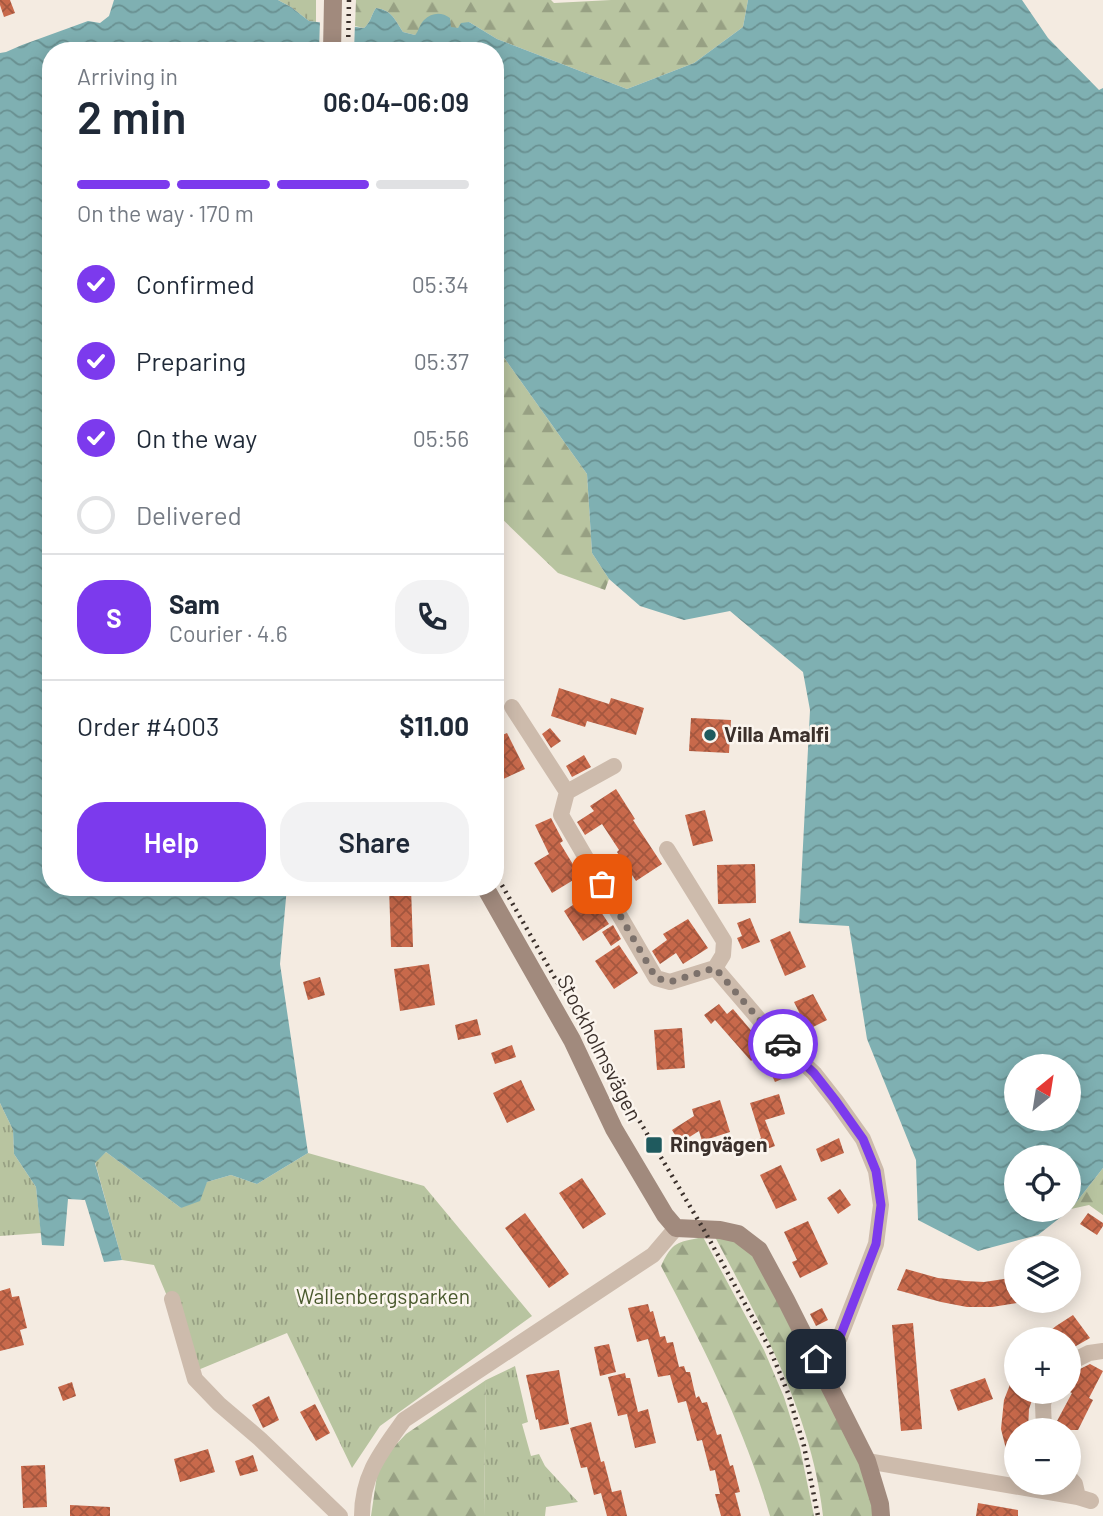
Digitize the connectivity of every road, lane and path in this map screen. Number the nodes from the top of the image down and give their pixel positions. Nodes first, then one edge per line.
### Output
1 (333, 0) edge
2 (333, 42) edge
3 (512, 707) dead end
4 (614, 765) dead end
5 (567, 792) junction
6 (667, 849) dead end
7 (490, 896) edge
8 (715, 968) junction
9 (676, 1228) junction
10 (172, 1299) dead end
11 (1103, 1351) edge
12 (1081, 1357) edge
13 (816, 1359) junction
14 (867, 1461) junction
15 (1004, 1485) edge
16 (1081, 1493) edge
17 (1062, 1495) edge
18 (340, 1516) edge
19 (362, 1516) edge
20 (881, 1516) edge

1 - 2 main road
3 - 5 street
4 - 5 street
5 - 8 street
6 - 8 street
7 - 9 main road, Stockholmsvägen
8 - 13 street
9 - 13 main road
9 - 19 street
10 - 18 street
11 - 12 street
13 - 14 main road
14 - 15 street
14 - 20 main road
16 - 17 street

